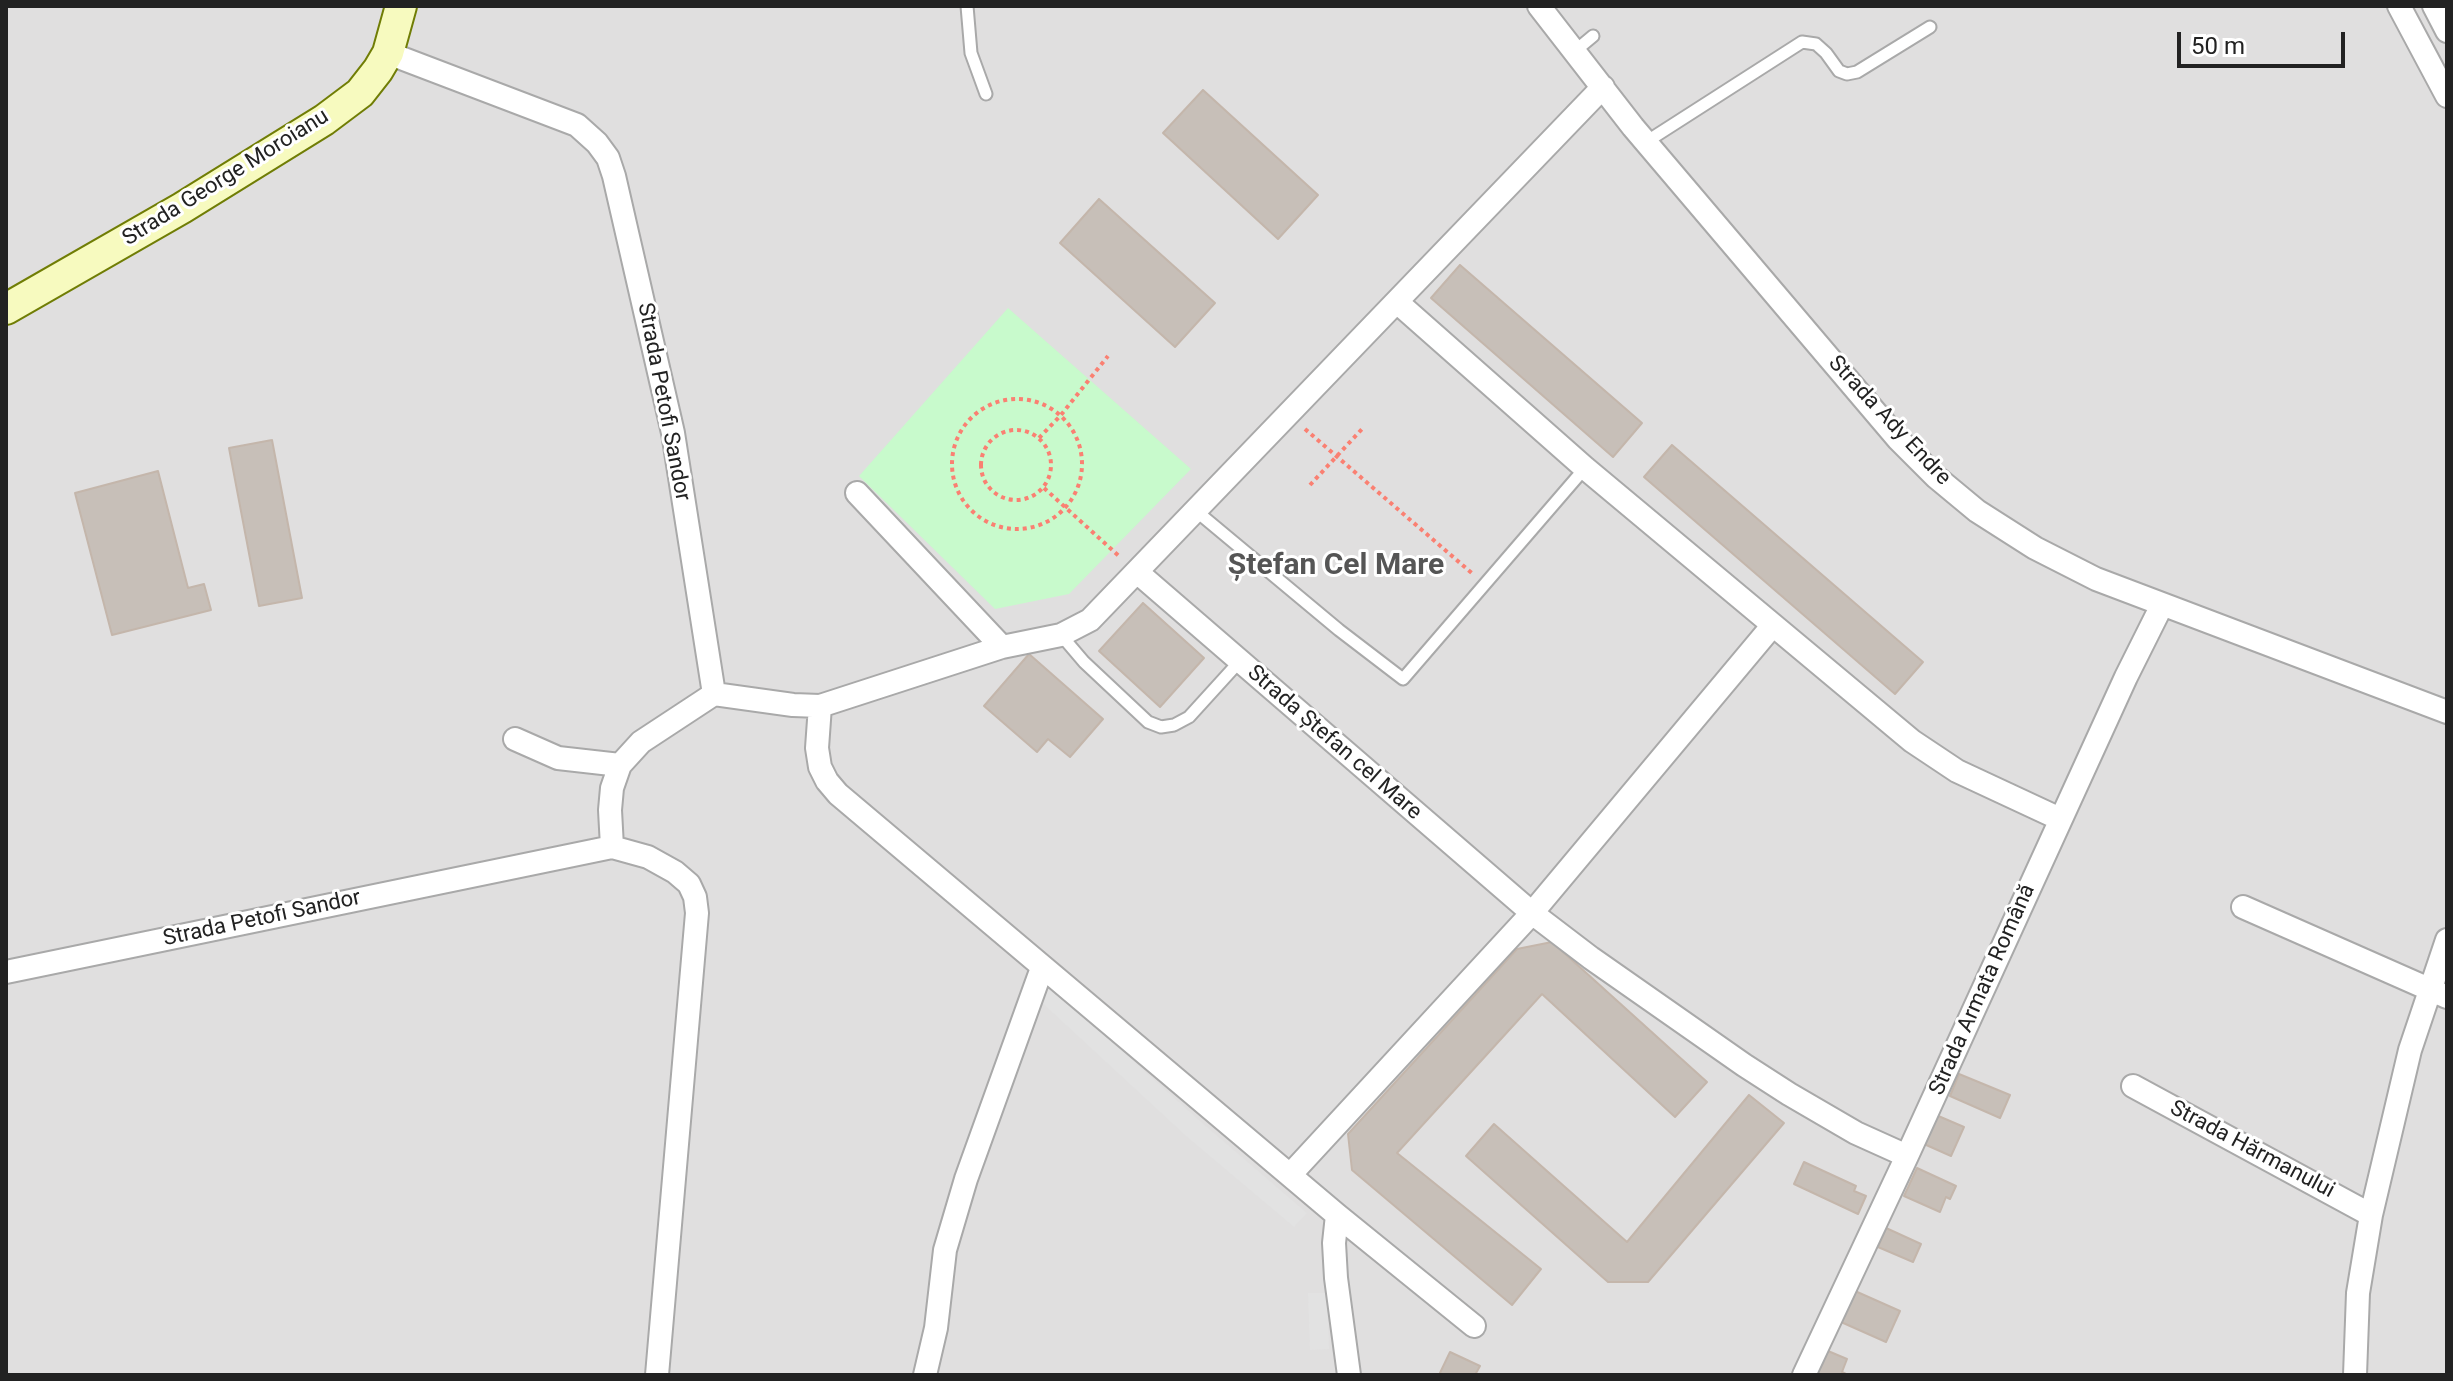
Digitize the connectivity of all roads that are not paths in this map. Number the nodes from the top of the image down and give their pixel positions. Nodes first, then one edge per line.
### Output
1 (401, 6) edge
2 (967, 6) edge
3 (1539, 6) edge
4 (2399, 6) edge
5 (2434, 6) edge
6 (1930, 27) dead end
7 (2447, 31) edge
8 (1593, 36) dead end
9 (1575, 51) junction
10 (388, 53) junction
11 (1603, 87) junction
12 (986, 94) dead end
13 (2447, 96) edge
14 (1646, 142) junction
15 (1397, 302) junction
16 (6, 309) edge
17 (1585, 468) junction
18 (857, 493) dead end
19 (1195, 510) junction
20 (1137, 572) junction
21 (2162, 605) junction
22 (1773, 625) junction
23 (1061, 635) junction
24 (1002, 647) junction
25 (1239, 662) junction
26 (714, 694) junction
27 (820, 706) junction
28 (2447, 712) edge
29 (515, 739) dead end
30 (620, 765) junction
31 (2060, 819) junction
32 (612, 847) junction
33 (2243, 907) dead end
34 (1532, 913) junction
35 (2447, 940) edge
36 (1042, 968) junction
37 (6, 972) edge
38 (2438, 993) edge
39 (2133, 1086) dead end
40 (1907, 1156) junction
41 (1290, 1175) junction
42 (1337, 1215) junction
43 (2371, 1215) junction
44 (1474, 1326) dead end
45 (657, 1375) edge
46 (925, 1375) edge
47 (1349, 1375) edge
48 (1804, 1375) edge
49 (2355, 1375) edge

1 - 10 main road, Strada George Moroianu
2 - 12 lane
3 - 9 street, Strada Ady Endre
4 - 13 street
5 - 7 street
6 - 14 lane
8 - 9 lane
9 - 11 street, Strada Ady Endre
10 - 16 main road, Strada George Moroianu
10 - 26 street, Strada Petofi Sandor
11 - 14 street, Strada Ady Endre
11 - 15 street
14 - 21 street, Strada Ady Endre
15 - 17 street
15 - 19 street
17 - 19 lane
17 - 22 street
18 - 24 street
19 - 20 street
20 - 23 street
20 - 25 street, Strada Ștefan cel Mare
21 - 28 street, Strada Ady Endre
21 - 31 street, Strada Armata Română
22 - 31 street
22 - 34 street
23 - 24 street
23 - 25 lane
24 - 27 street
25 - 34 street, Strada Ștefan cel Mare
26 - 27 street
26 - 30 street
27 - 36 street
29 - 30 street
30 - 32 street
31 - 40 street, Strada Armata Română
32 - 37 street, Strada Petofi Sandor
32 - 45 street, Strada Petofi Sandor
33 - 38 street
34 - 40 street, Strada Ștefan cel Mare
34 - 41 street
35 - 38 street
36 - 41 street
36 - 46 street
38 - 43 street
39 - 43 street, Strada Hărmanului
40 - 48 street, Strada Armata Română
41 - 42 street
42 - 44 street
42 - 47 street
43 - 49 street

